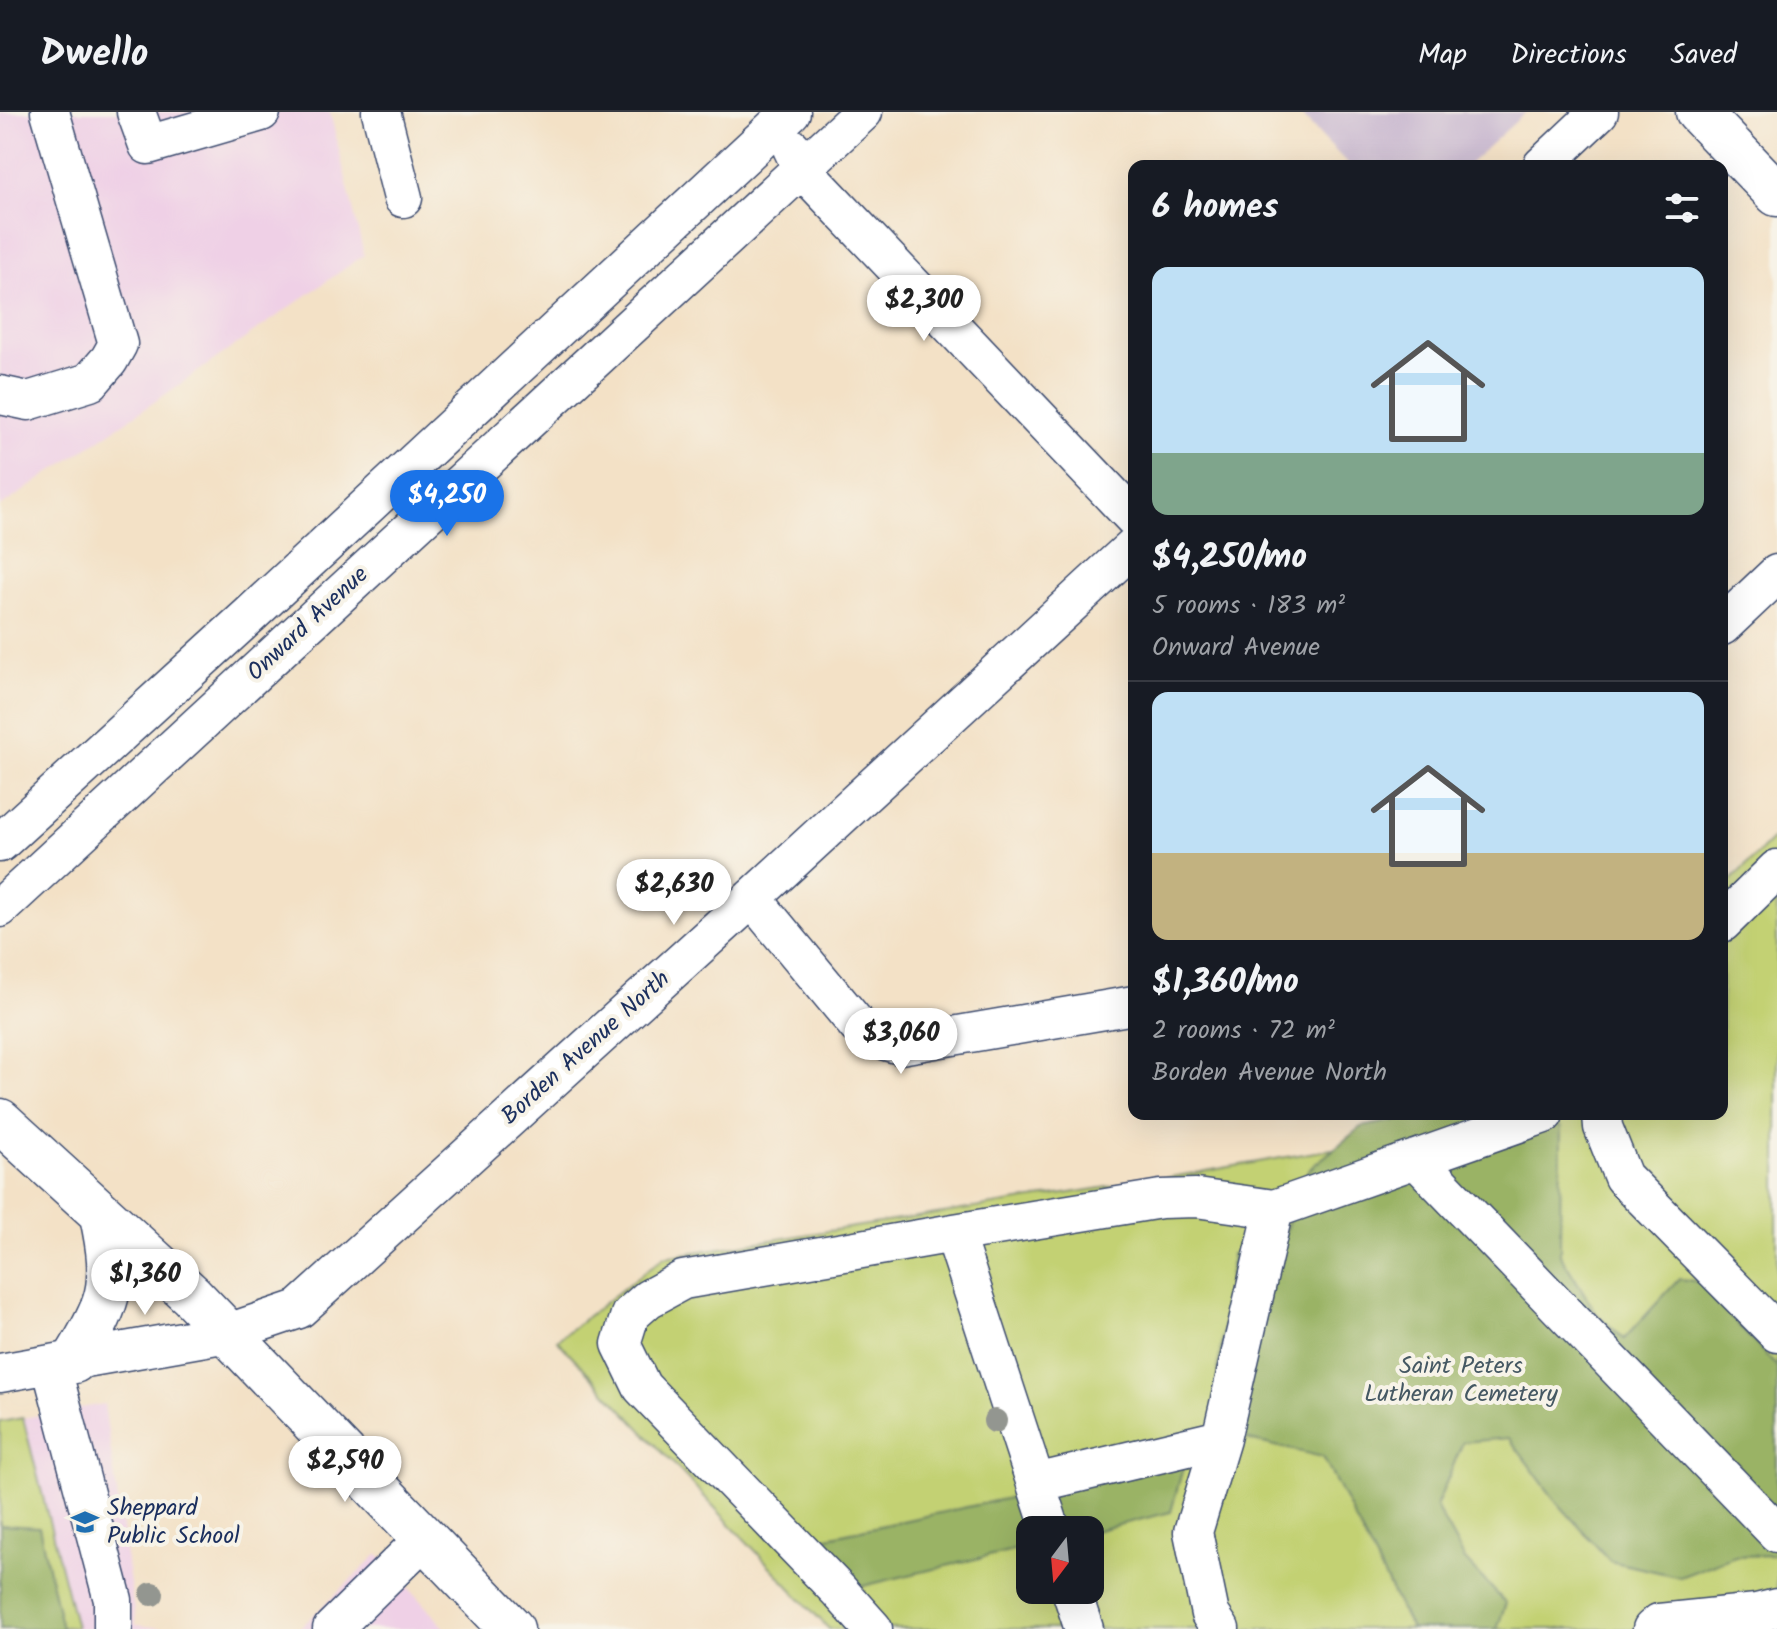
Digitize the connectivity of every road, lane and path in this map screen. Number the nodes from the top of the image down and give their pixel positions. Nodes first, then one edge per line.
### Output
1 (50, 112) edge
2 (136, 112) edge
3 (261, 112) edge
4 (381, 112) edge
5 (863, 112) edge
6 (1599, 112) edge
7 (1698, 112) edge
8 (782, 115) edge
9 (1548, 160) edge
10 (802, 169) junction
11 (1777, 194) edge
12 (403, 198) dead end
13 (513, 370) junction
14 (0, 395) edge
15 (545, 405) junction
16 (1128, 512) edge
17 (1128, 552) edge
18 (1777, 574) edge
19 (250, 615) junction
20 (1728, 620) edge
21 (280, 650) junction
22 (0, 843) edge
23 (1772, 884) edge
24 (752, 898) junction
25 (0, 908) edge
26 (1728, 918) edge
27 (1128, 1006) edge
28 (1527, 1120) edge
29 (1602, 1120) edge
30 (0, 1121) edge
31 (1416, 1159) junction
32 (1274, 1209) junction
33 (102, 1216) junction
34 (954, 1233) junction
35 (228, 1333) junction
36 (1777, 1333) edge
37 (62, 1363) junction
38 (0, 1373) edge
39 (1221, 1439) junction
40 (1036, 1483) junction
41 (1047, 1516) edge
42 (1777, 1533) edge
43 (425, 1538) junction
44 (1076, 1604) edge
45 (1777, 1608) edge
46 (113, 1629) edge
47 (332, 1629) edge
48 (512, 1629) edge
49 (873, 1629) edge
50 (1084, 1629) edge
51 (1220, 1629) edge
52 (1652, 1629) edge

1 - 14 street
2 - 3 street
4 - 12 street
5 - 10 street, Onward Avenue
6 - 9 street
7 - 11 main road
8 - 10 street
8 - 13 street, Onward Avenue
10 - 15 street, Onward Avenue
10 - 16 street
13 - 15 street
13 - 19 street, Onward Avenue
15 - 21 street, Onward Avenue
17 - 24 street, Borden Avenue North
18 - 20 street
19 - 21 street
19 - 22 street, Onward Avenue
21 - 25 street, Onward Avenue
23 - 26 street
24 - 27 street
24 - 35 street, Borden Avenue North
28 - 31 street
29 - 36 street
30 - 33 main road
31 - 32 street
31 - 42 street
32 - 34 street
32 - 39 street
33 - 35 main road
33 - 37 main road
34 - 40 street
34 - 49 street
35 - 37 street, Borden Avenue North
35 - 43 main road
37 - 38 street, Borden Avenue North
37 - 46 street
39 - 40 street
39 - 51 street
40 - 41 street
43 - 47 street
43 - 48 main road
44 - 50 street
45 - 52 street

